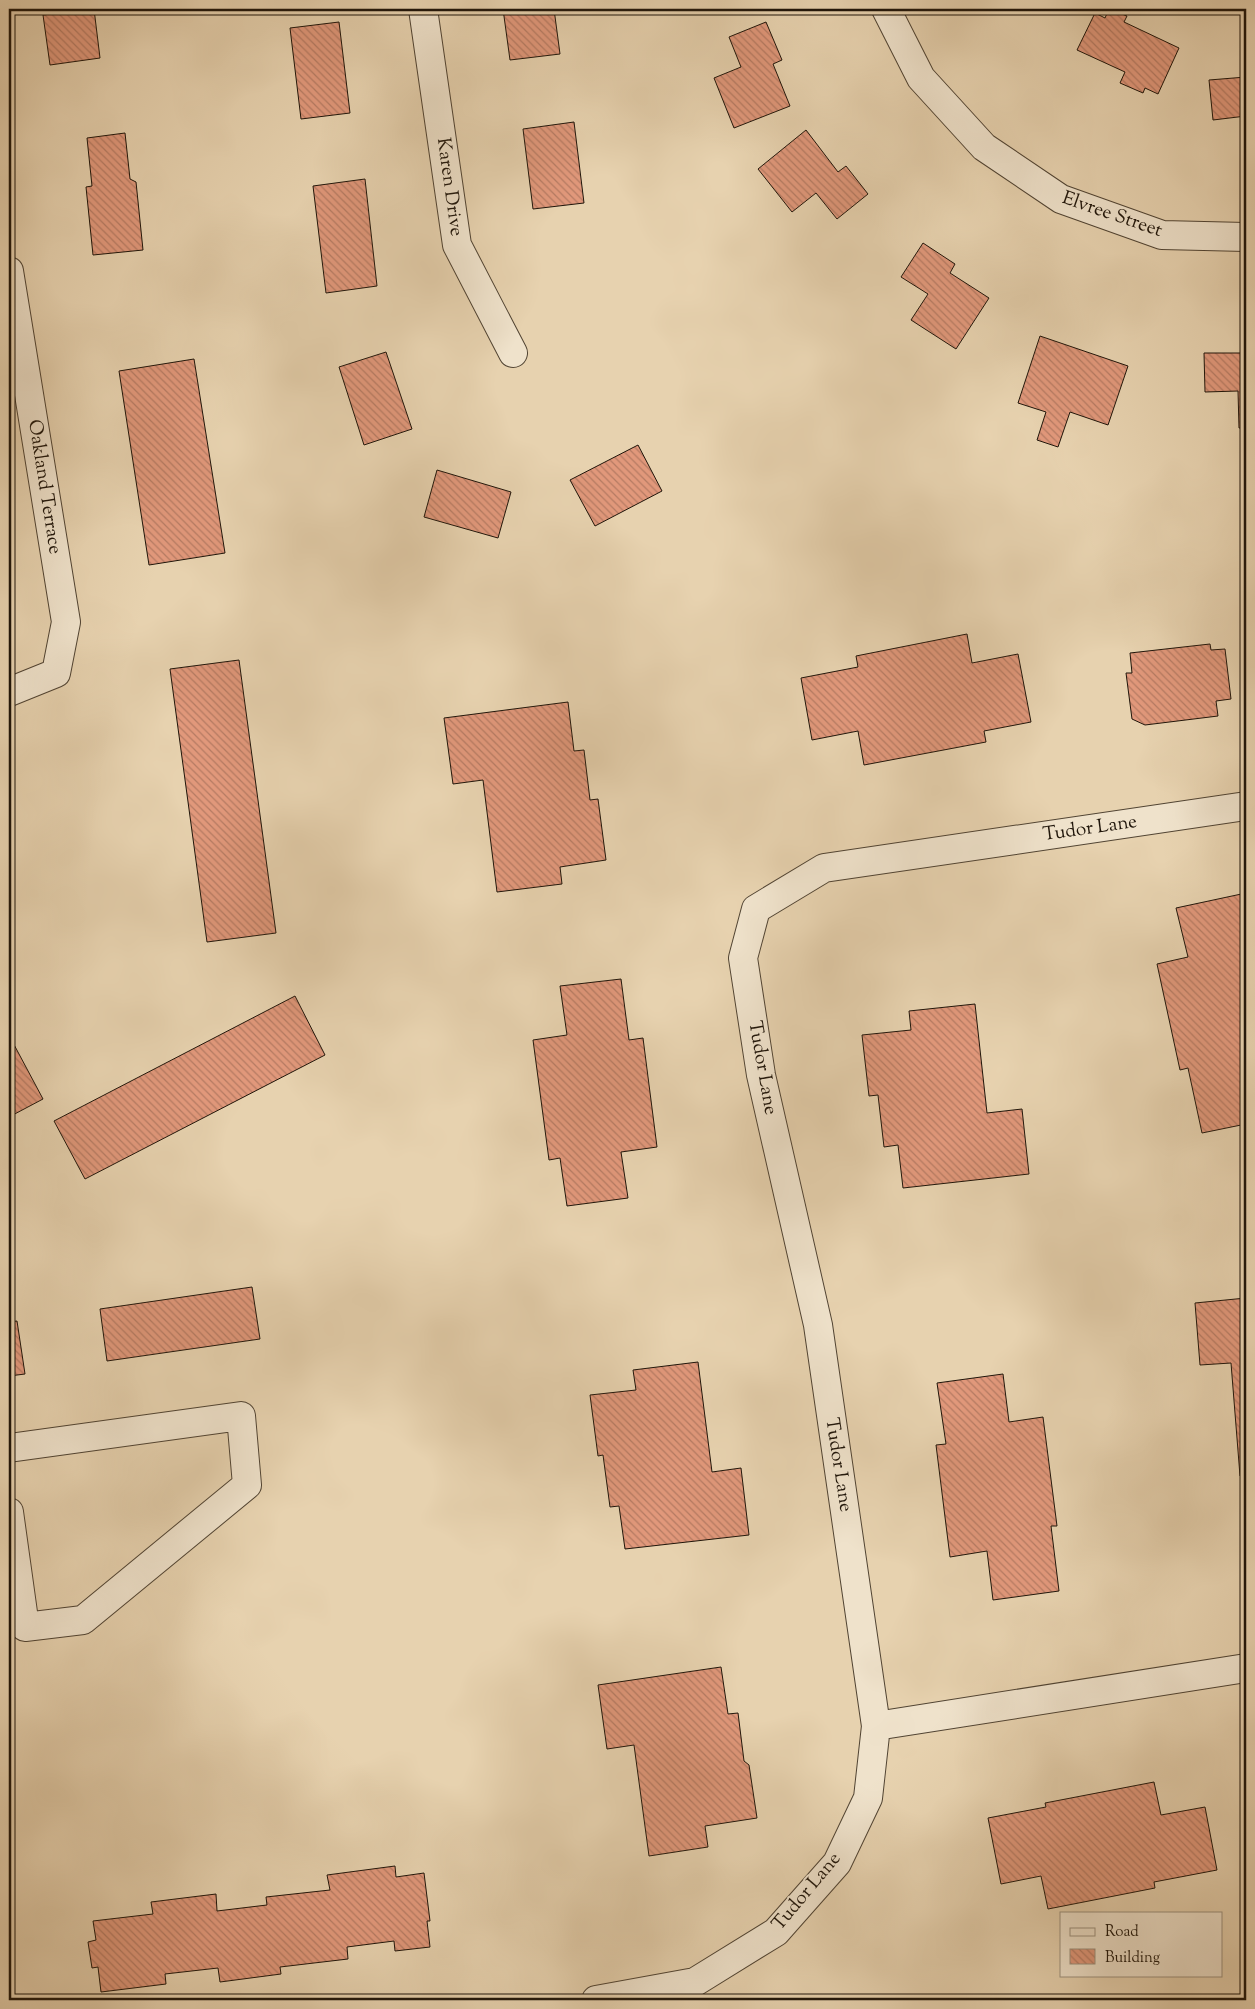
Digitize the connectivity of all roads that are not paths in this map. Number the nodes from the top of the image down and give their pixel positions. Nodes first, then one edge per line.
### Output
1 (423, 9) edge
2 (886, 9) edge
3 (1246, 237) edge
4 (9, 271) edge
5 (513, 353) dead end
6 (9, 692) edge
7 (1246, 806) edge
8 (9, 1448) edge
9 (9, 1512) edge
10 (1246, 1668) edge
11 (876, 1726) junction
12 (596, 2000) edge

1 - 5 street, Karen Drive
2 - 3 street, Elvree Street
4 - 6 street, Oakland Terrace
7 - 11 street, Tudor Lane
8 - 9 street
10 - 11 street
11 - 12 street, Tudor Lane

